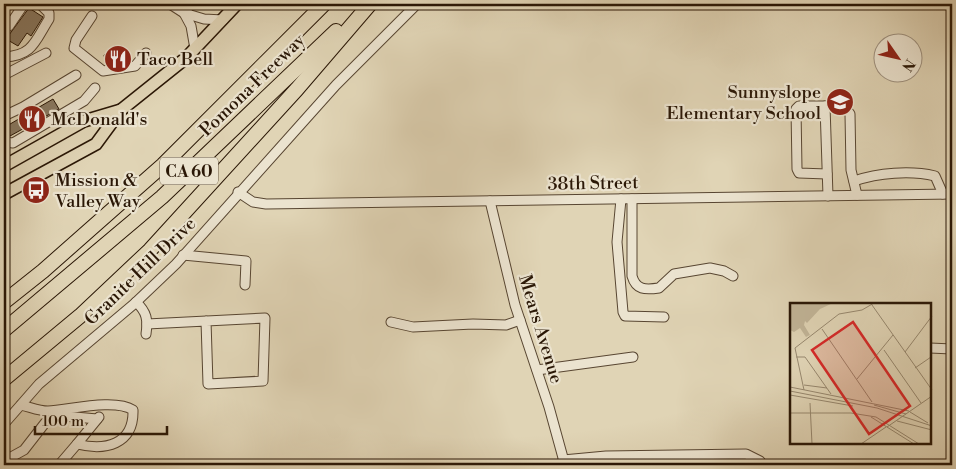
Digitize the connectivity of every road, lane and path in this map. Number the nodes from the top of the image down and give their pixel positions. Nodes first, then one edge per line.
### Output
1 (24, 4) edge
2 (40, 4) edge
3 (170, 4) edge
4 (191, 4) edge
5 (237, 4) edge
6 (324, 4) edge
7 (365, 4) edge
8 (370, 4) edge
9 (417, 4) edge
10 (184, 13) junction
11 (92, 16) dead end
12 (223, 20) junction
13 (4, 27) edge
14 (195, 49) junction
15 (46, 53) dead end
16 (146, 54) dead end
17 (4, 57) edge
18 (4, 75) edge
19 (76, 75) dead end
20 (95, 88) dead end
21 (825, 106) junction
22 (122, 110) junction
23 (4, 116) edge
24 (5, 144) edge
25 (4, 166) edge
26 (827, 174) junction
27 (854, 181) junction
28 (238, 192) junction
29 (4, 194) edge
30 (942, 194) junction
31 (952, 194) edge
32 (857, 195) junction
33 (828, 196) junction
34 (621, 199) junction
35 (632, 199) junction
36 (490, 200) junction
37 (183, 255) junction
38 (733, 276) dead end
39 (245, 285) dead end
40 (4, 302) edge
41 (136, 302) junction
42 (664, 317) dead end
43 (520, 320) junction
44 (206, 321) junction
45 (391, 322) dead end
46 (148, 324) junction
47 (4, 330) edge
48 (146, 334) dead end
49 (931, 348) edge
50 (952, 349) edge
51 (633, 357) dead end
52 (537, 370) junction
53 (4, 380) edge
54 (21, 405) junction
55 (107, 406) junction
56 (97, 419) junction
57 (4, 424) edge
58 (77, 444) junction
59 (4, 461) edge
60 (564, 463) edge
61 (59, 465) edge
62 (763, 465) edge

1 - 13 street
2 - 17 street
3 - 10 street
4 - 10 street
5 - 12 main road
6 - 40 highway, Pomona Freeway / CA 60
7 - 47 highway, Pomona Freeway / CA 60
8 - 53 highway
9 - 28 street, Granite Hill Drive
10 - 12 street
10 - 14 street
11 - 16 street
12 - 14 main road
14 - 22 main road
15 - 18 street
19 - 23 street
20 - 24 street
21 - 26 street
21 - 26 street
21 - 27 street
22 - 25 main road
22 - 29 main road
26 - 33 street
27 - 30 street
27 - 32 street
28 - 36 street, 38th Street
28 - 37 street, Granite Hill Drive
30 - 31 street, 38th Street
30 - 32 street, 38th Street
32 - 33 street, 38th Street
33 - 35 street, 38th Street
34 - 35 street, 38th Street
34 - 36 street, 38th Street
34 - 42 street
35 - 38 street
36 - 43 street, Mears Avenue
37 - 39 street
37 - 41 street, Granite Hill Drive
41 - 46 street
41 - 54 street, Granite Hill Drive
43 - 45 street
43 - 52 street, Mears Avenue
44 - 44 street
44 - 46 street
46 - 48 street
49 - 50 street
51 - 52 street
52 - 60 street, Mears Avenue
54 - 55 street
54 - 57 street, Granite Hill Drive
55 - 56 street
55 - 58 street
56 - 58 street
56 - 59 street
58 - 61 street
60 - 62 street

